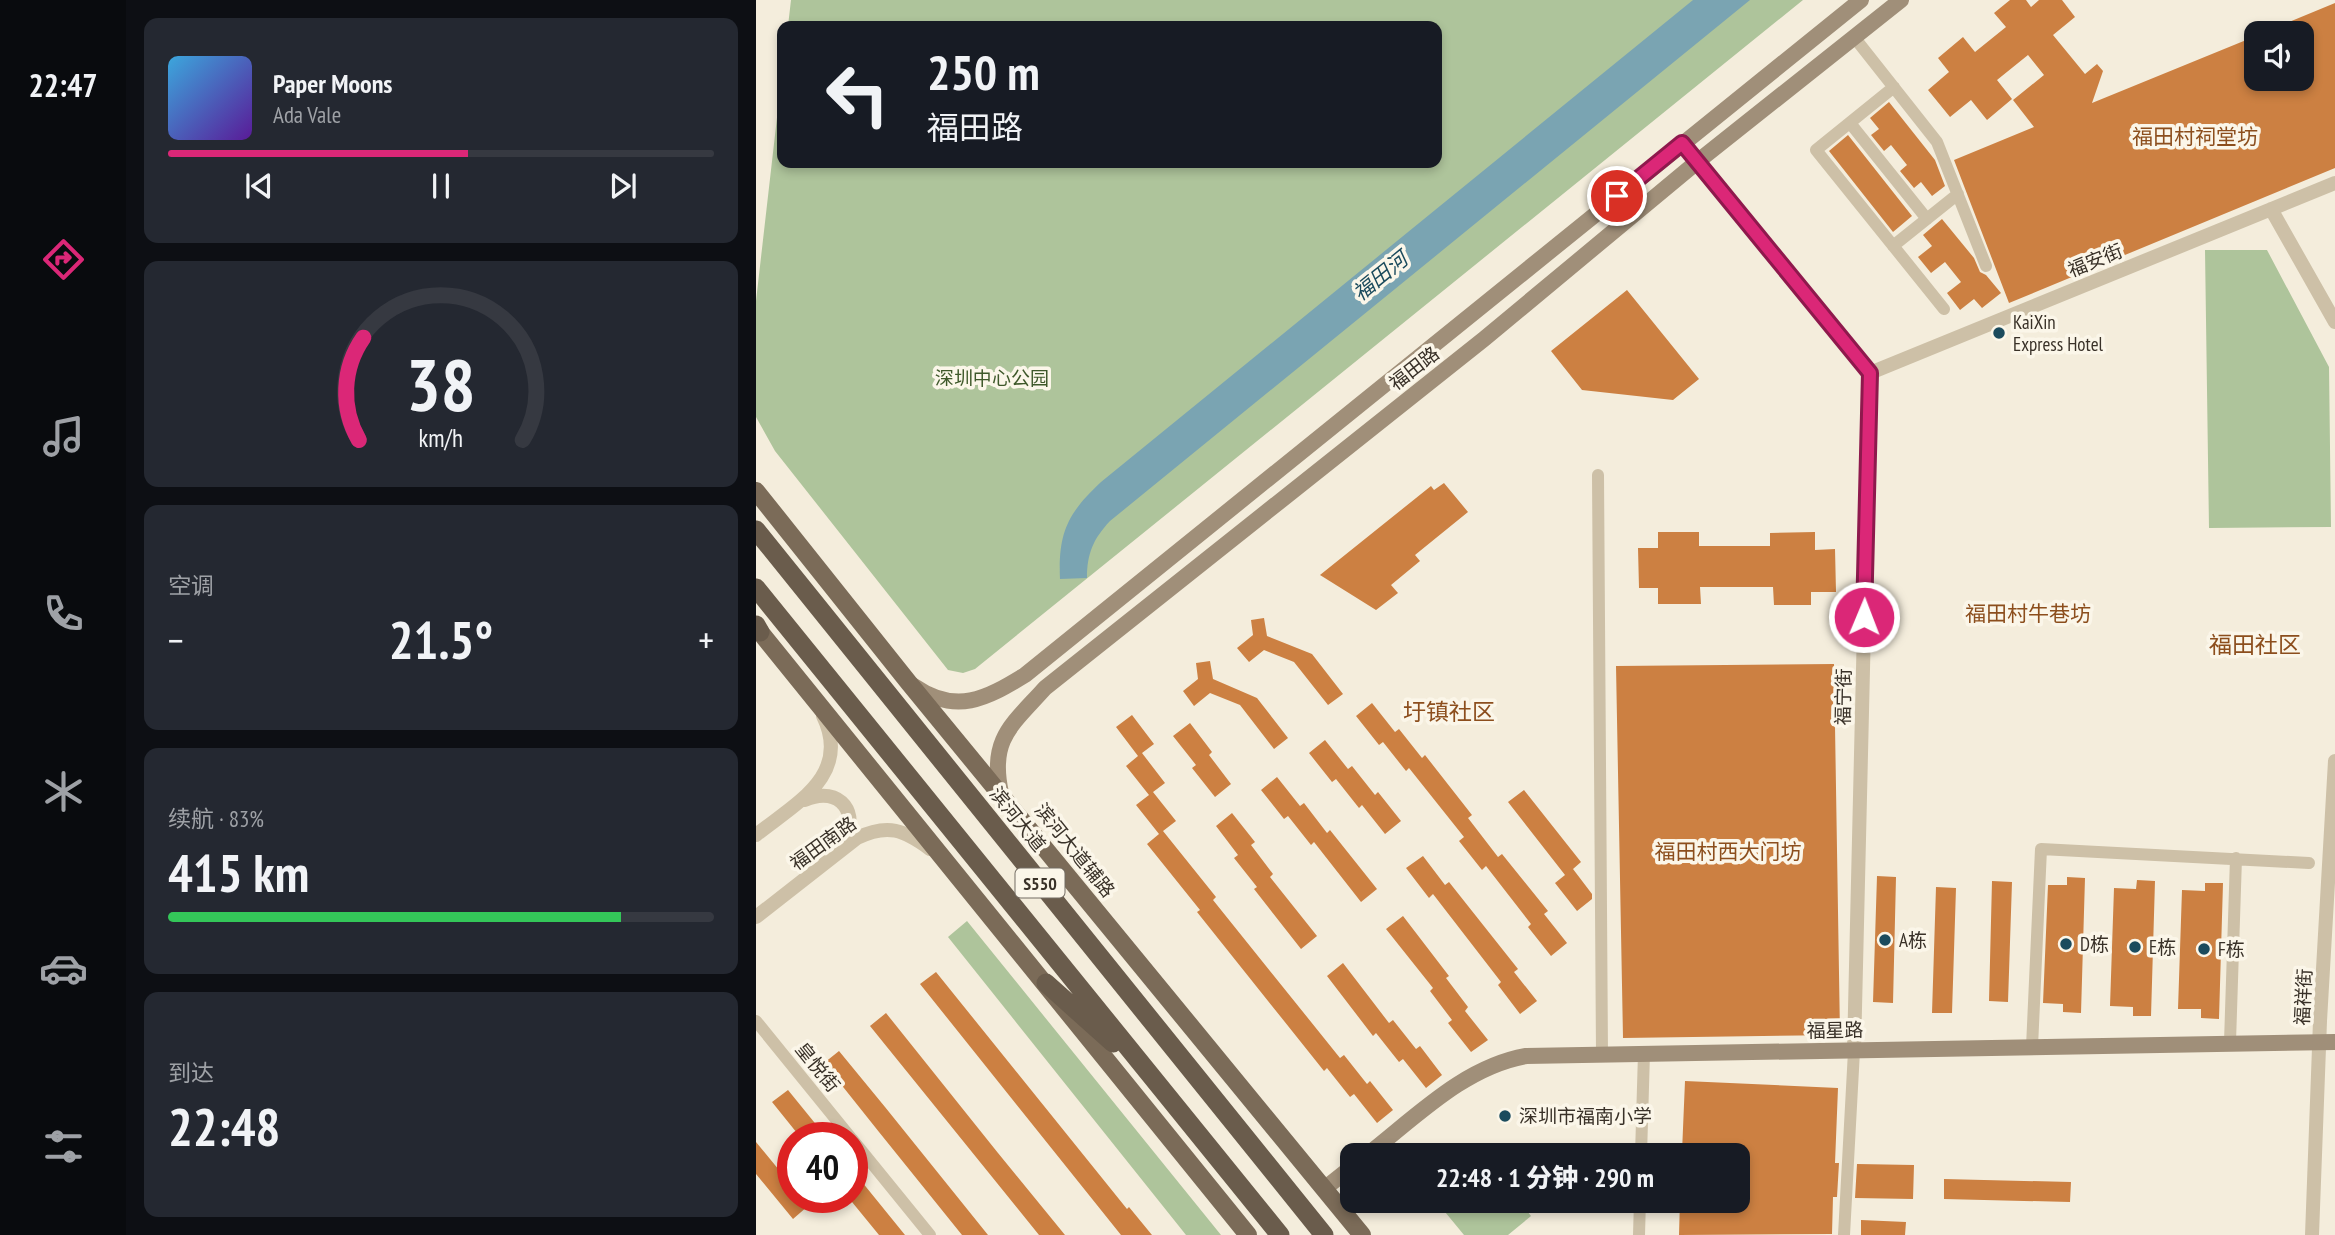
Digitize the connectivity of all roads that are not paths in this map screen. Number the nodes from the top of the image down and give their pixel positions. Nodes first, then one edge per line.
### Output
1 (1861, 0) edge
2 (1900, 0) edge
3 (1854, 37) junction
4 (1894, 87) junction
5 (1850, 123) junction
6 (1682, 143) junction
7 (1697, 162) junction
8 (2335, 183) edge
9 (1958, 194) junction
10 (2271, 209) junction
11 (1927, 219) junction
12 (1893, 246) junction
13 (1986, 266) dead end
14 (1944, 309) dead end
15 (2335, 322) edge
16 (1870, 373) junction
17 (1598, 475) dead end
18 (756, 491) edge
19 (756, 530) edge
20 (756, 587) edge
21 (757, 628) edge
22 (909, 683) junction
23 (816, 702) junction
24 (2335, 761) edge
25 (1001, 793) junction
26 (793, 806) junction
27 (756, 835) edge
28 (834, 855) junction
29 (2236, 858) junction
30 (2309, 863) dead end
31 (953, 868) junction
32 (756, 917) edge
33 (1046, 983) junction
34 (756, 1021) edge
35 (2327, 1041) edge
36 (2230, 1042) junction
37 (2032, 1047) junction
38 (1854, 1051) junction
39 (1602, 1054) junction
40 (1644, 1054) junction
41 (1158, 1084) junction
42 (838, 1122) edge
43 (1383, 1143) edge
44 (1641, 1143) edge
45 (868, 1159) edge
46 (1340, 1176) edge
47 (1324, 1189) junction
48 (1640, 1213) edge
49 (930, 1235) edge
50 (1248, 1235) edge
51 (1280, 1235) edge
52 (1324, 1235) edge
53 (1362, 1235) edge
54 (1639, 1235) edge
55 (1844, 1235) edge
56 (2312, 1235) edge

1 - 6 main road, 福田路
2 - 3 main road, 福田路
3 - 4 street
3 - 7 main road, 福田路
4 - 5 street
4 - 9 street
5 - 11 street
5 - 12 street
6 - 7 street
6 - 22 main road, 福田路
7 - 16 street
7 - 25 main road, 福田路
8 - 10 street, 福安街
9 - 11 street
9 - 13 street
10 - 15 street
10 - 16 street, 福安街
11 - 12 street
12 - 14 street
16 - 38 street, 福宁街
17 - 39 street
18 - 22 main road, 滨河大道辅路
19 - 52 highway, 滨河大道 / S550
20 - 41 highway, S550
21 - 23 main road
22 - 25 main road, 滨河大道辅路
23 - 26 street
23 - 31 main road
24 - 35 street, 福祥街
25 - 47 main road, 滨河大道辅路
26 - 27 street
26 - 28 street
28 - 31 street, 福田南路
28 - 32 street, 福田南路
29 - 30 street
29 - 36 street
29 - 37 street
31 - 33 main road
33 - 41 highway
33 - 50 main road
34 - 42 street, 皇悦街
35 - 36 main road, 福星路
35 - 56 street, 福祥街
36 - 37 main road, 福星路
37 - 38 main road, 福星路
38 - 40 main road, 福星路
38 - 55 street, 福宁街
39 - 40 main road, 福星路
39 - 43 main road, 福星路
40 - 44 street
41 - 51 highway, S550
45 - 49 street, 皇悦街
46 - 47 main road
47 - 53 main road, 滨河大道辅路
48 - 54 street

